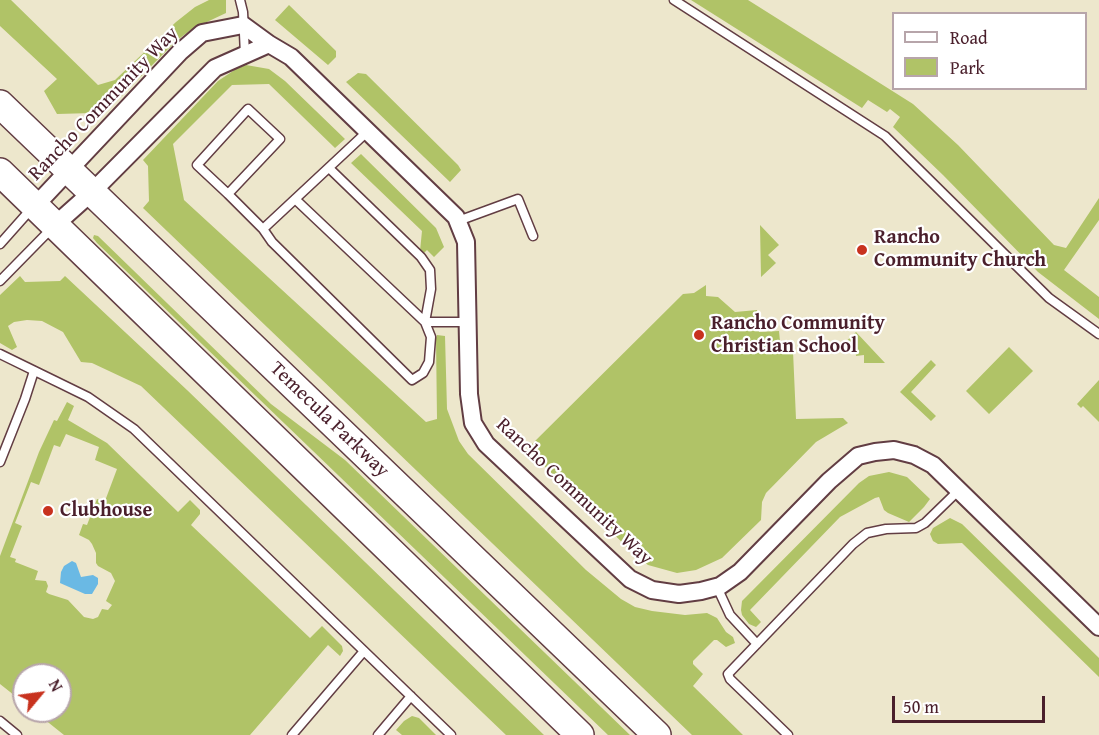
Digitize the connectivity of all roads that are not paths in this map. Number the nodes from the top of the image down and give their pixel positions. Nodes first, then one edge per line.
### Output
1 (240, 0) edge
2 (245, 0) edge
3 (674, 0) edge
4 (243, 19) junction
5 (269, 44) junction
6 (245, 55) junction
7 (0, 104) edge
8 (368, 131) junction
9 (329, 168) junction
10 (69, 170) junction
11 (0, 172) edge
12 (92, 192) junction
13 (228, 194) junction
14 (295, 199) junction
15 (35, 206) junction
16 (458, 221) junction
17 (54, 225) junction
18 (263, 229) junction
19 (533, 236) dead end
20 (0, 244) edge
21 (0, 281) edge
22 (425, 322) junction
23 (468, 322) junction
24 (1099, 334) edge
25 (0, 354) edge
26 (34, 371) junction
27 (0, 462) edge
28 (959, 490) junction
29 (717, 587) junction
30 (1099, 627) edge
31 (756, 644) junction
32 (364, 651) junction
33 (411, 696) junction
34 (0, 721) edge
35 (17, 735) edge
36 (292, 735) edge
37 (378, 735) edge
38 (451, 735) edge
39 (580, 735) edge
40 (657, 735) edge
41 (788, 735) edge

1 - 4 lane
2 - 4 lane
3 - 24 lane
4 - 5 street, Rancho Community Way
4 - 6 lane
4 - 10 street, Rancho Community Way
5 - 6 street
5 - 8 street, Rancho Community Way
6 - 12 street
7 - 10 main road, Temecula Parkway
8 - 9 lane
8 - 16 street, Rancho Community Way
9 - 14 lane
9 - 22 lane
10 - 12 main road, Temecula Parkway
10 - 15 street, Rancho Community Way
11 - 15 main road
12 - 17 street
12 - 40 main road, Temecula Parkway
13 - 13 lane
13 - 18 lane
14 - 18 lane
14 - 22 lane
15 - 17 main road
15 - 20 lane
16 - 19 lane
16 - 23 street, Rancho Community Way
17 - 21 lane
17 - 39 main road
18 - 22 lane
22 - 23 lane
23 - 29 street, Rancho Community Way
25 - 26 lane
26 - 27 lane
26 - 32 lane
28 - 29 street, Rancho Community Way
28 - 30 street, Rancho Community Way
28 - 31 lane
29 - 31 lane
31 - 41 lane
32 - 33 lane
32 - 36 lane
33 - 37 lane
33 - 38 lane
34 - 35 lane

